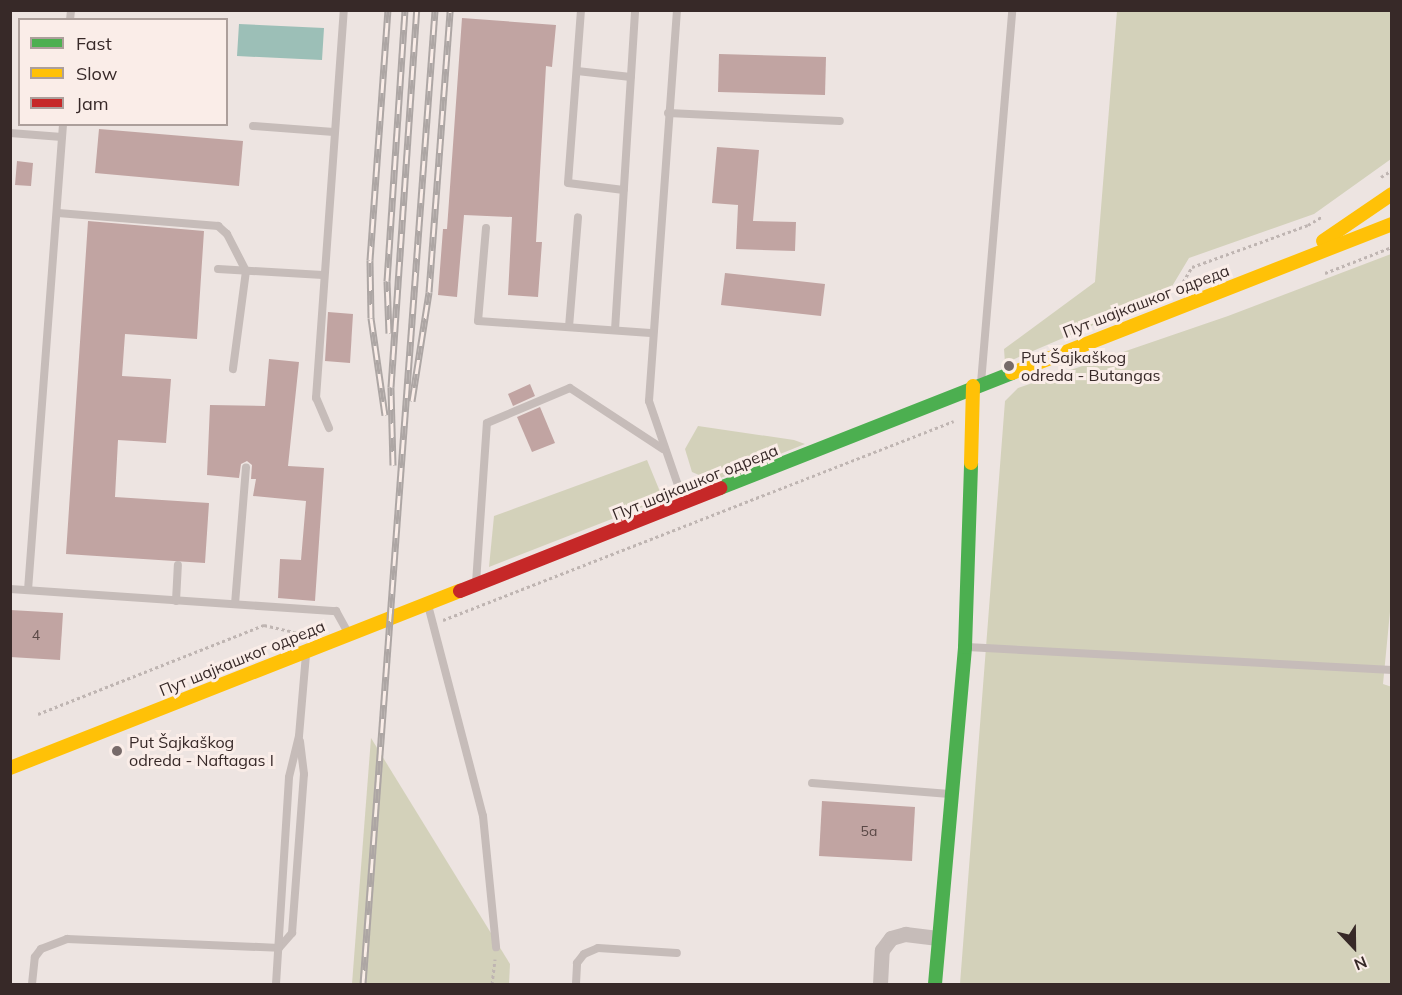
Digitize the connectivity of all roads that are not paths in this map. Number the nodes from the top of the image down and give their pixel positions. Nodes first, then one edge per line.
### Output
1 (344, 10) edge
2 (581, 10) edge
3 (635, 10) edge
4 (677, 10) edge
5 (1012, 10) edge
6 (577, 71) junction
7 (631, 77) junction
8 (669, 113) junction
9 (840, 121) dead end
10 (63, 126) edge
11 (253, 126) dead end
12 (334, 132) junction
13 (10, 133) edge
14 (62, 137) junction
15 (624, 190) junction
16 (1392, 194) edge
17 (58, 213) junction
18 (578, 217) dead end
19 (1392, 224) edge
20 (486, 228) dead end
21 (1292, 261) junction
22 (218, 269) dead end
23 (246, 271) junction
24 (322, 275) junction
25 (569, 327) junction
26 (615, 330) junction
27 (651, 333) junction
28 (233, 369) dead end
29 (977, 384) junction
30 (330, 428) dead end
31 (663, 449) junction
32 (246, 467) dead end
33 (685, 504) junction
34 (178, 565) dead end
35 (476, 586) junction
36 (10, 589) edge
37 (28, 590) junction
38 (176, 601) junction
39 (235, 604) junction
40 (428, 604) junction
41 (348, 633) junction
42 (965, 647) junction
43 (307, 650) junction
44 (1392, 670) edge
45 (299, 736) junction
46 (10, 768) edge
47 (812, 783) dead end
48 (952, 794) junction
49 (938, 938) junction
50 (496, 946) road end
51 (279, 948) junction
52 (677, 953) dead end
53 (32, 984) edge
54 (276, 984) edge
55 (576, 984) edge
56 (880, 984) edge
57 (934, 984) edge

1 - 12 lane
2 - 6 lane
3 - 7 lane
4 - 8 lane
5 - 29 lane
6 - 7 lane
6 - 15 lane
7 - 15 lane
8 - 9 lane
8 - 27 lane
10 - 14 lane
11 - 12 lane
12 - 24 lane
13 - 14 lane
14 - 17 lane
15 - 26 lane
16 - 21 street
17 - 23 lane
17 - 37 lane
18 - 25 lane
19 - 21 street, Пут шајкашког одреда
20 - 25 lane
21 - 29 street, Пут шајкашког одреда
22 - 23 lane
23 - 24 lane
23 - 28 lane
24 - 30 lane
25 - 26 lane
26 - 27 lane
27 - 31 lane
29 - 33 street, Пут шајкашког одреда
29 - 42 street
31 - 33 lane
31 - 35 lane
32 - 39 lane
33 - 35 street, Пут шајкашког одреда
34 - 38 lane
35 - 40 street, Пут шајкашког одреда
36 - 37 lane
37 - 38 lane
38 - 39 lane
39 - 41 lane
40 - 41 street, Пут шајкашког одреда
40 - 50 lane
41 - 43 street, Пут шајкашког одреда
42 - 44 lane
42 - 48 street
43 - 45 lane
43 - 46 street, Пут шајкашког одреда
45 - 51 lane
45 - 51 lane
47 - 48 lane
48 - 49 street
49 - 56 street
49 - 57 street
51 - 53 lane
51 - 54 lane
52 - 55 lane

